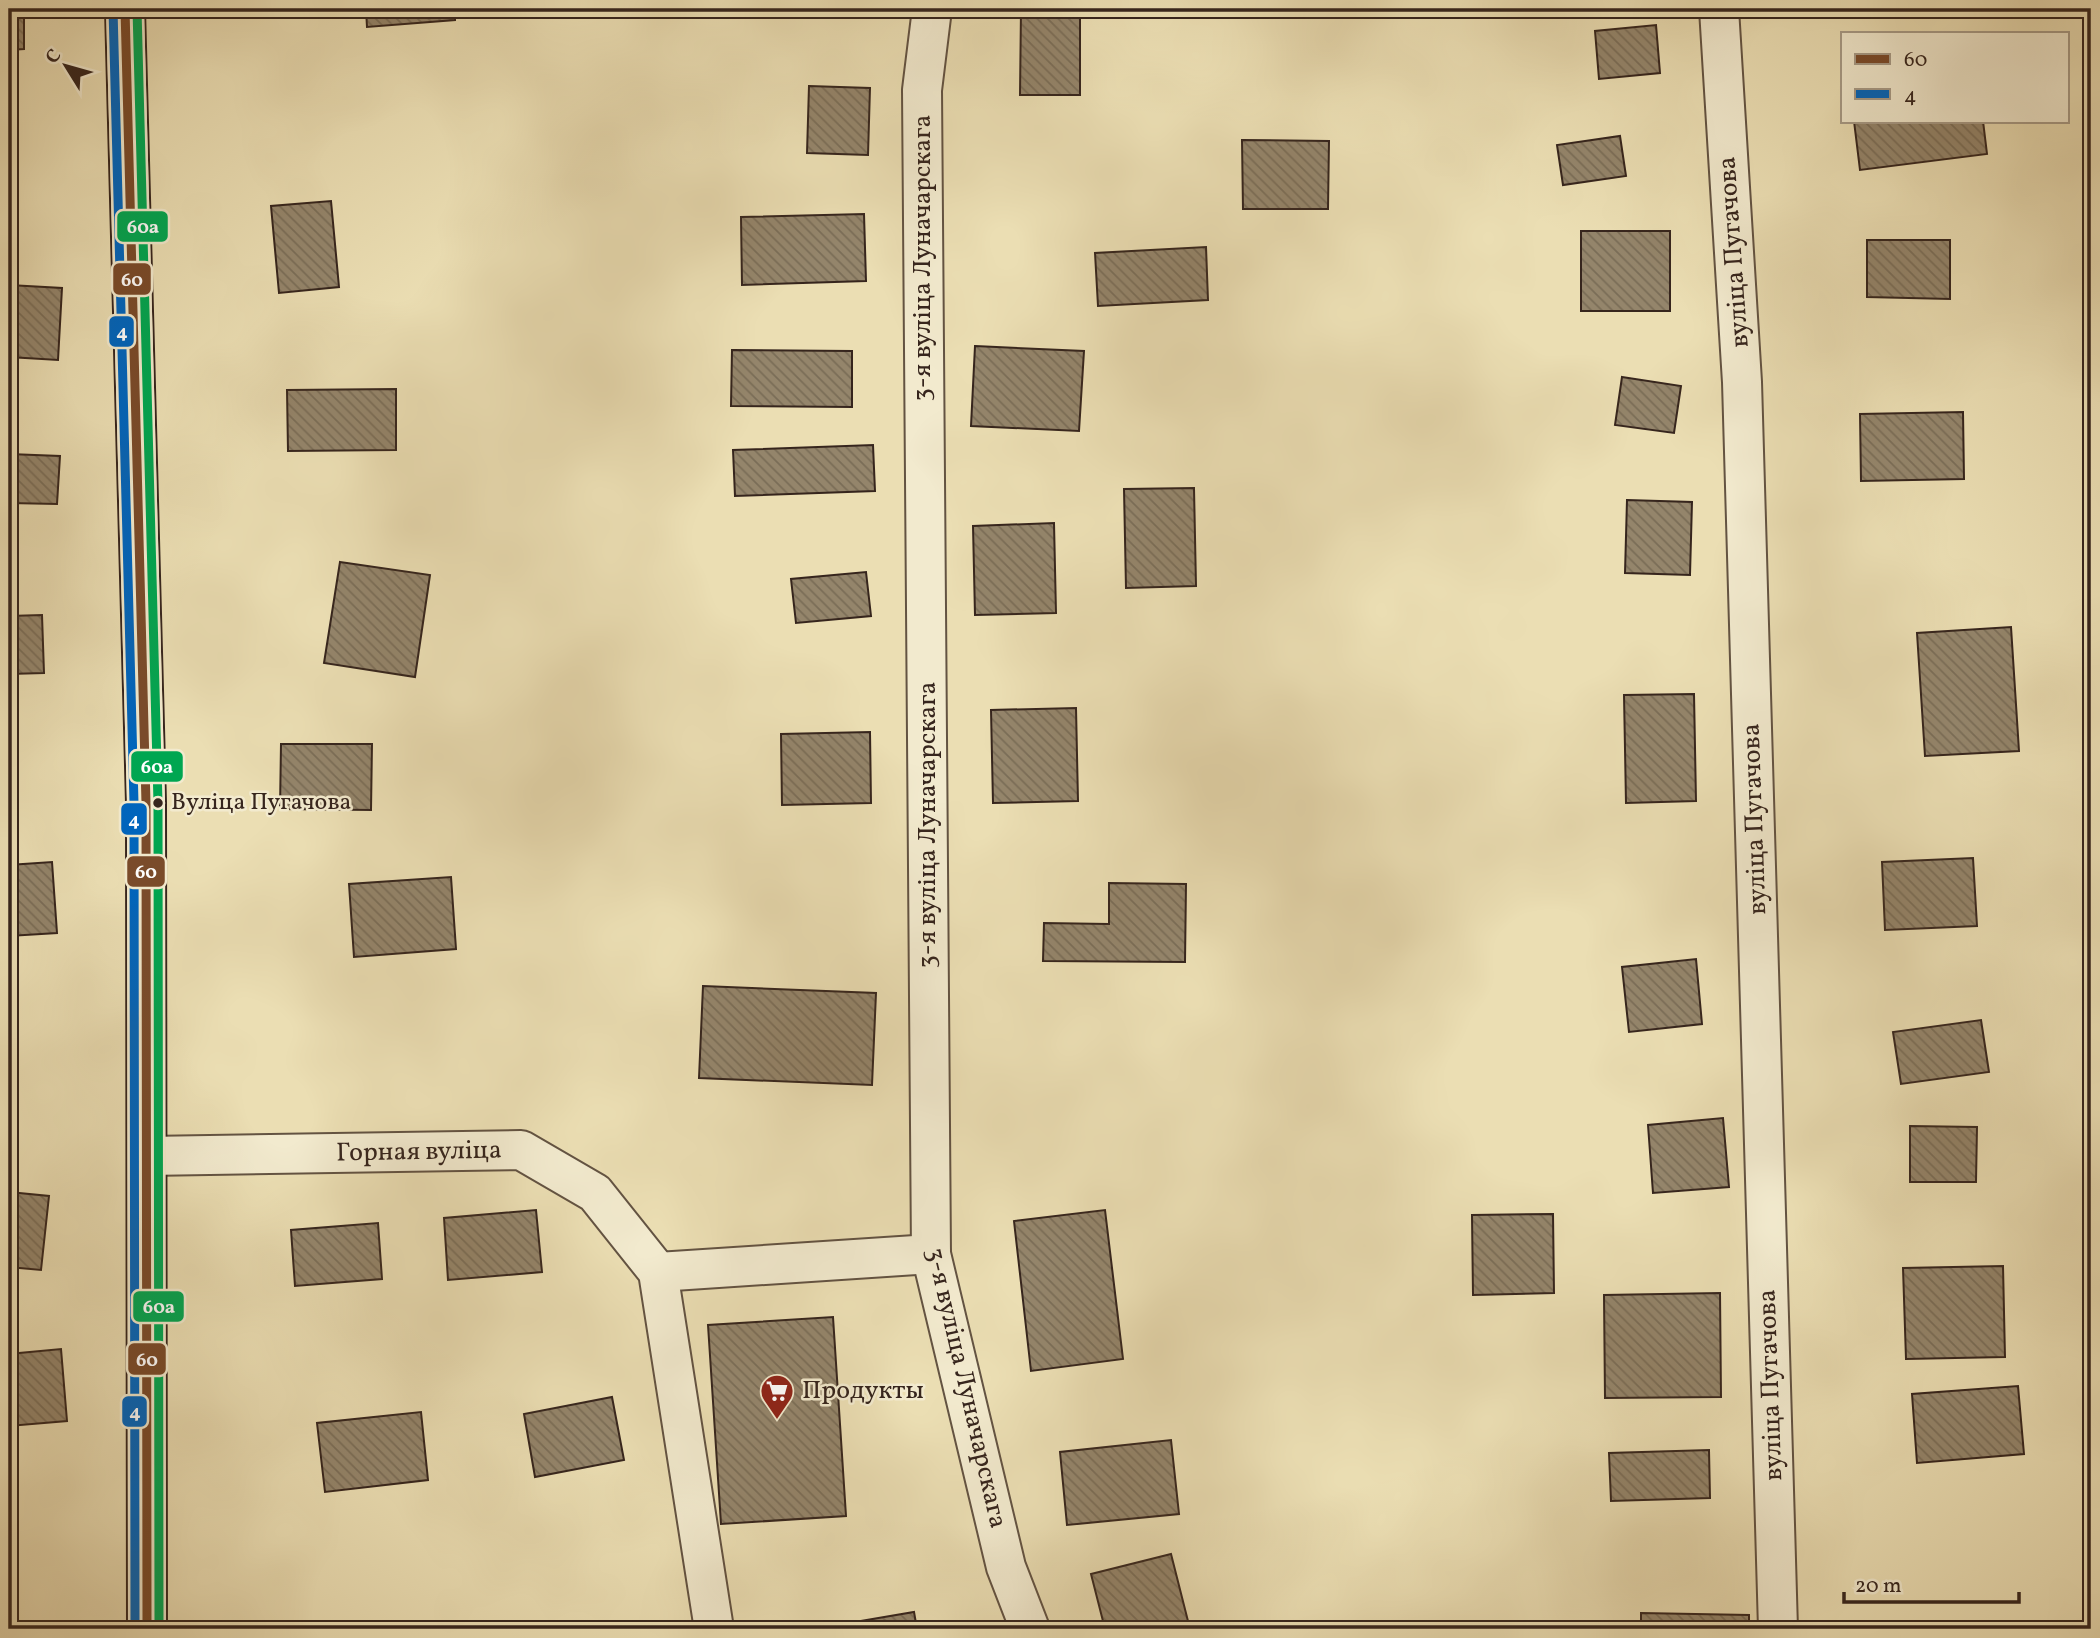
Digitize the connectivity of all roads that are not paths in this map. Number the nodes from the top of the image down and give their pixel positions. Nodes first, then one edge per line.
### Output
1 (125, 9) edge
2 (932, 9) edge
3 (1719, 9) edge
4 (147, 1156) junction
5 (931, 1254) junction
6 (658, 1272) junction
7 (147, 1629) edge
8 (714, 1629) edge
9 (1030, 1629) edge
10 (1778, 1629) edge

1 - 4 main road
2 - 5 street, 3-я вуліца Луначарскага
3 - 10 street, вуліца Пугачова
4 - 6 street, Горная вуліца
4 - 7 main road
5 - 6 street
5 - 9 street, 3-я вуліца Луначарскага
6 - 8 street, Горная вуліца

